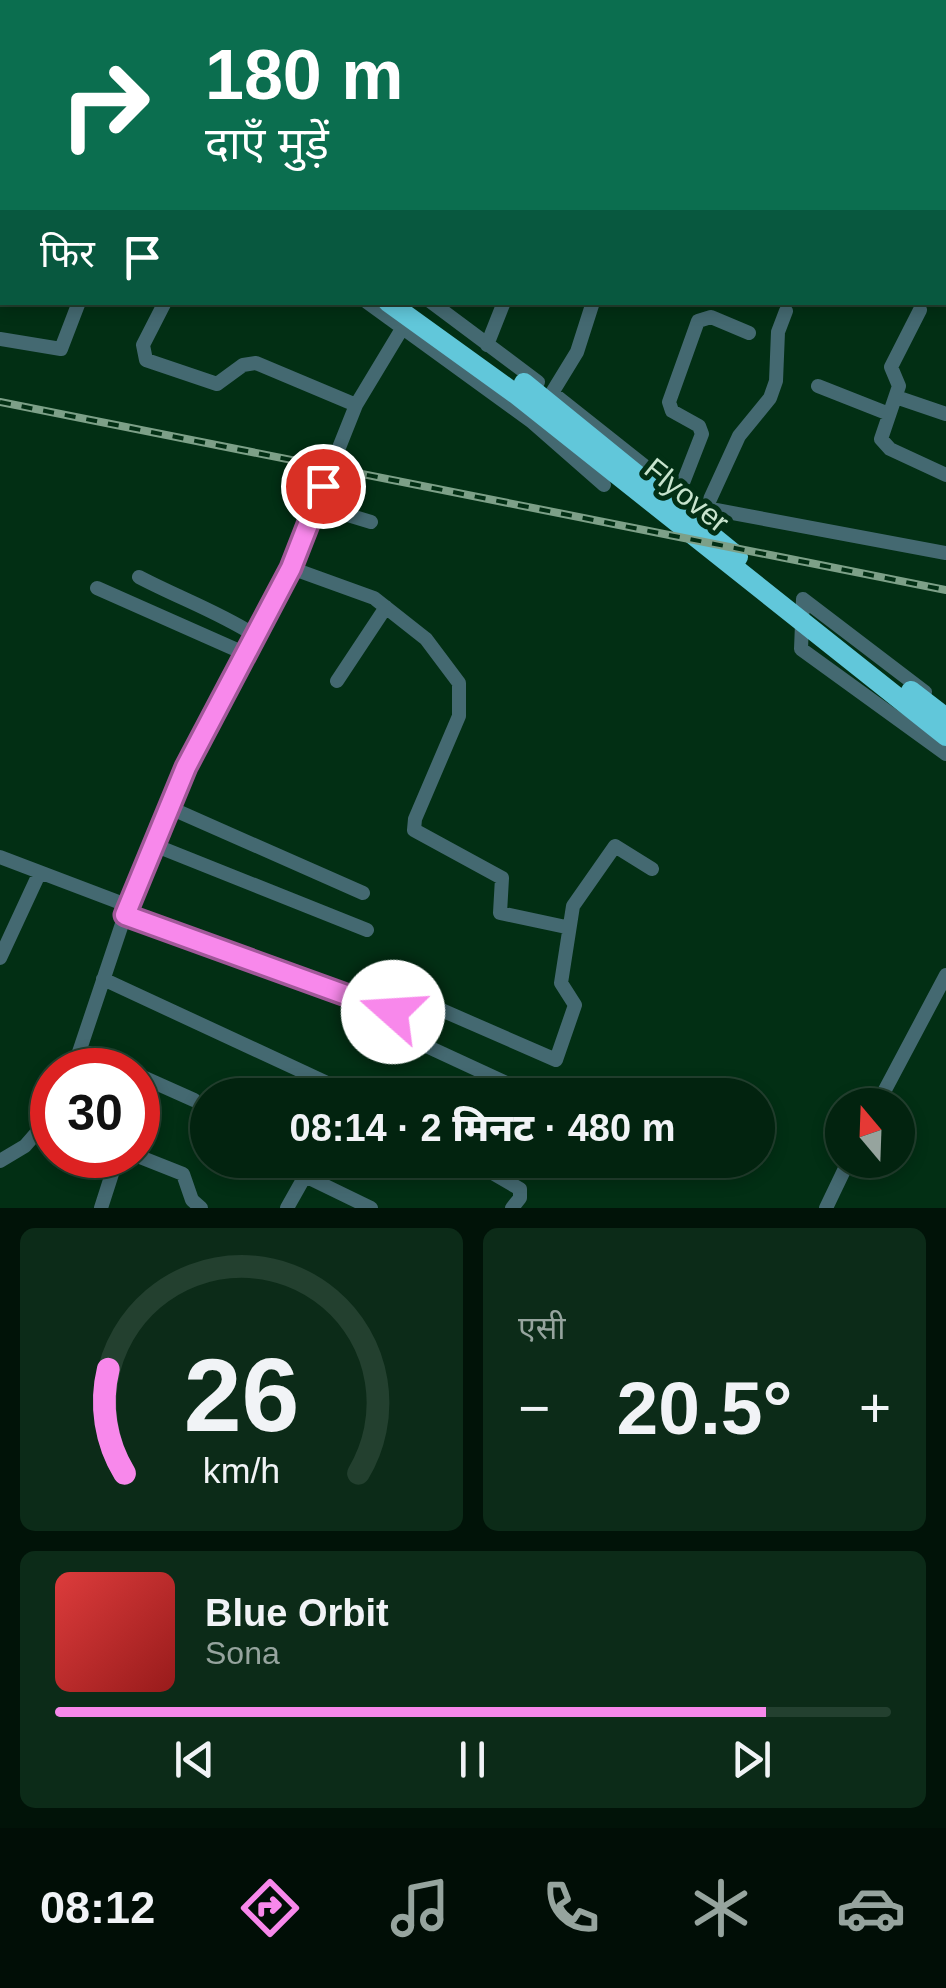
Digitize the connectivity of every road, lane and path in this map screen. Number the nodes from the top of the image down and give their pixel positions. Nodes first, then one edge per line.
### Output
1 (78, 305) edge
2 (163, 305) edge
3 (371, 305) edge
4 (392, 305) edge
5 (417, 305) edge
6 (435, 305) edge
7 (503, 305) edge
8 (593, 305) edge
9 (920, 310) dead end
10 (786, 311) dead end
11 (403, 328) junction
12 (750, 333) dead end
13 (0, 338) edge
14 (488, 344) junction
15 (818, 386) dead end
16 (553, 394) junction
17 (896, 396) junction
18 (356, 404) junction
19 (889, 414) junction
20 (946, 414) edge
21 (531, 421) junction
22 (946, 475) edge
23 (604, 485) dead end
24 (678, 494) junction
25 (315, 505) junction
26 (706, 508) junction
27 (370, 522) dead end
28 (946, 553) edge
29 (291, 568) junction
30 (139, 577) dead end
31 (96, 588) dead end
32 (386, 607) junction
33 (256, 636) junction
34 (246, 654) junction
35 (338, 681) dead end
36 (946, 708) edge
37 (946, 718) edge
38 (946, 736) edge
39 (946, 754) edge
40 (168, 807) junction
41 (154, 844) junction
42 (0, 857) edge
43 (652, 869) dead end
44 (40, 874) junction
45 (362, 892) dead end
46 (127, 911) junction
47 (566, 927) junction
48 (366, 930) dead end
49 (0, 958) edge
50 (946, 975) edge
51 (102, 979) junction
52 (393, 1012) junction
53 (80, 1048) edge
54 (316, 1078) edge
55 (495, 1078) edge
56 (160, 1085) edge
57 (886, 1088) edge
58 (190, 1098) edge
59 (30, 1140) edge
60 (0, 1161) edge
61 (160, 1165) edge
62 (111, 1178) edge
63 (501, 1178) edge
64 (840, 1178) edge
65 (101, 1208) edge
66 (201, 1208) edge
67 (287, 1208) edge
68 (372, 1208) edge
69 (512, 1208) edge
70 (826, 1208) edge

1 - 13 street
2 - 18 street
3 - 11 street
4 - 38 highway, Flyover
5 - 37 highway, Flyover
6 - 14 street
7 - 14 street
8 - 16 street
9 - 17 street
10 - 26 street
11 - 18 street
11 - 21 street
12 - 24 street
14 - 16 street
15 - 19 street
16 - 21 street
16 - 24 street
17 - 19 street
17 - 20 street
18 - 25 street
19 - 22 street
21 - 23 street
24 - 26 street
25 - 27 street
25 - 29 street
26 - 28 street
29 - 32 street
29 - 33 street
30 - 33 street
31 - 34 street
32 - 35 street
32 - 47 street
33 - 34 street
34 - 40 street
36 - 39 street
40 - 41 street
40 - 45 street
41 - 46 street
41 - 48 street
42 - 44 street
43 - 47 street
44 - 46 street
44 - 49 street
46 - 51 street
46 - 52 street
47 - 52 street
50 - 57 street
51 - 53 street
51 - 54 street
52 - 55 street
56 - 58 street
59 - 60 street
61 - 66 street
62 - 65 street
63 - 69 street
64 - 70 street
67 - 68 street

